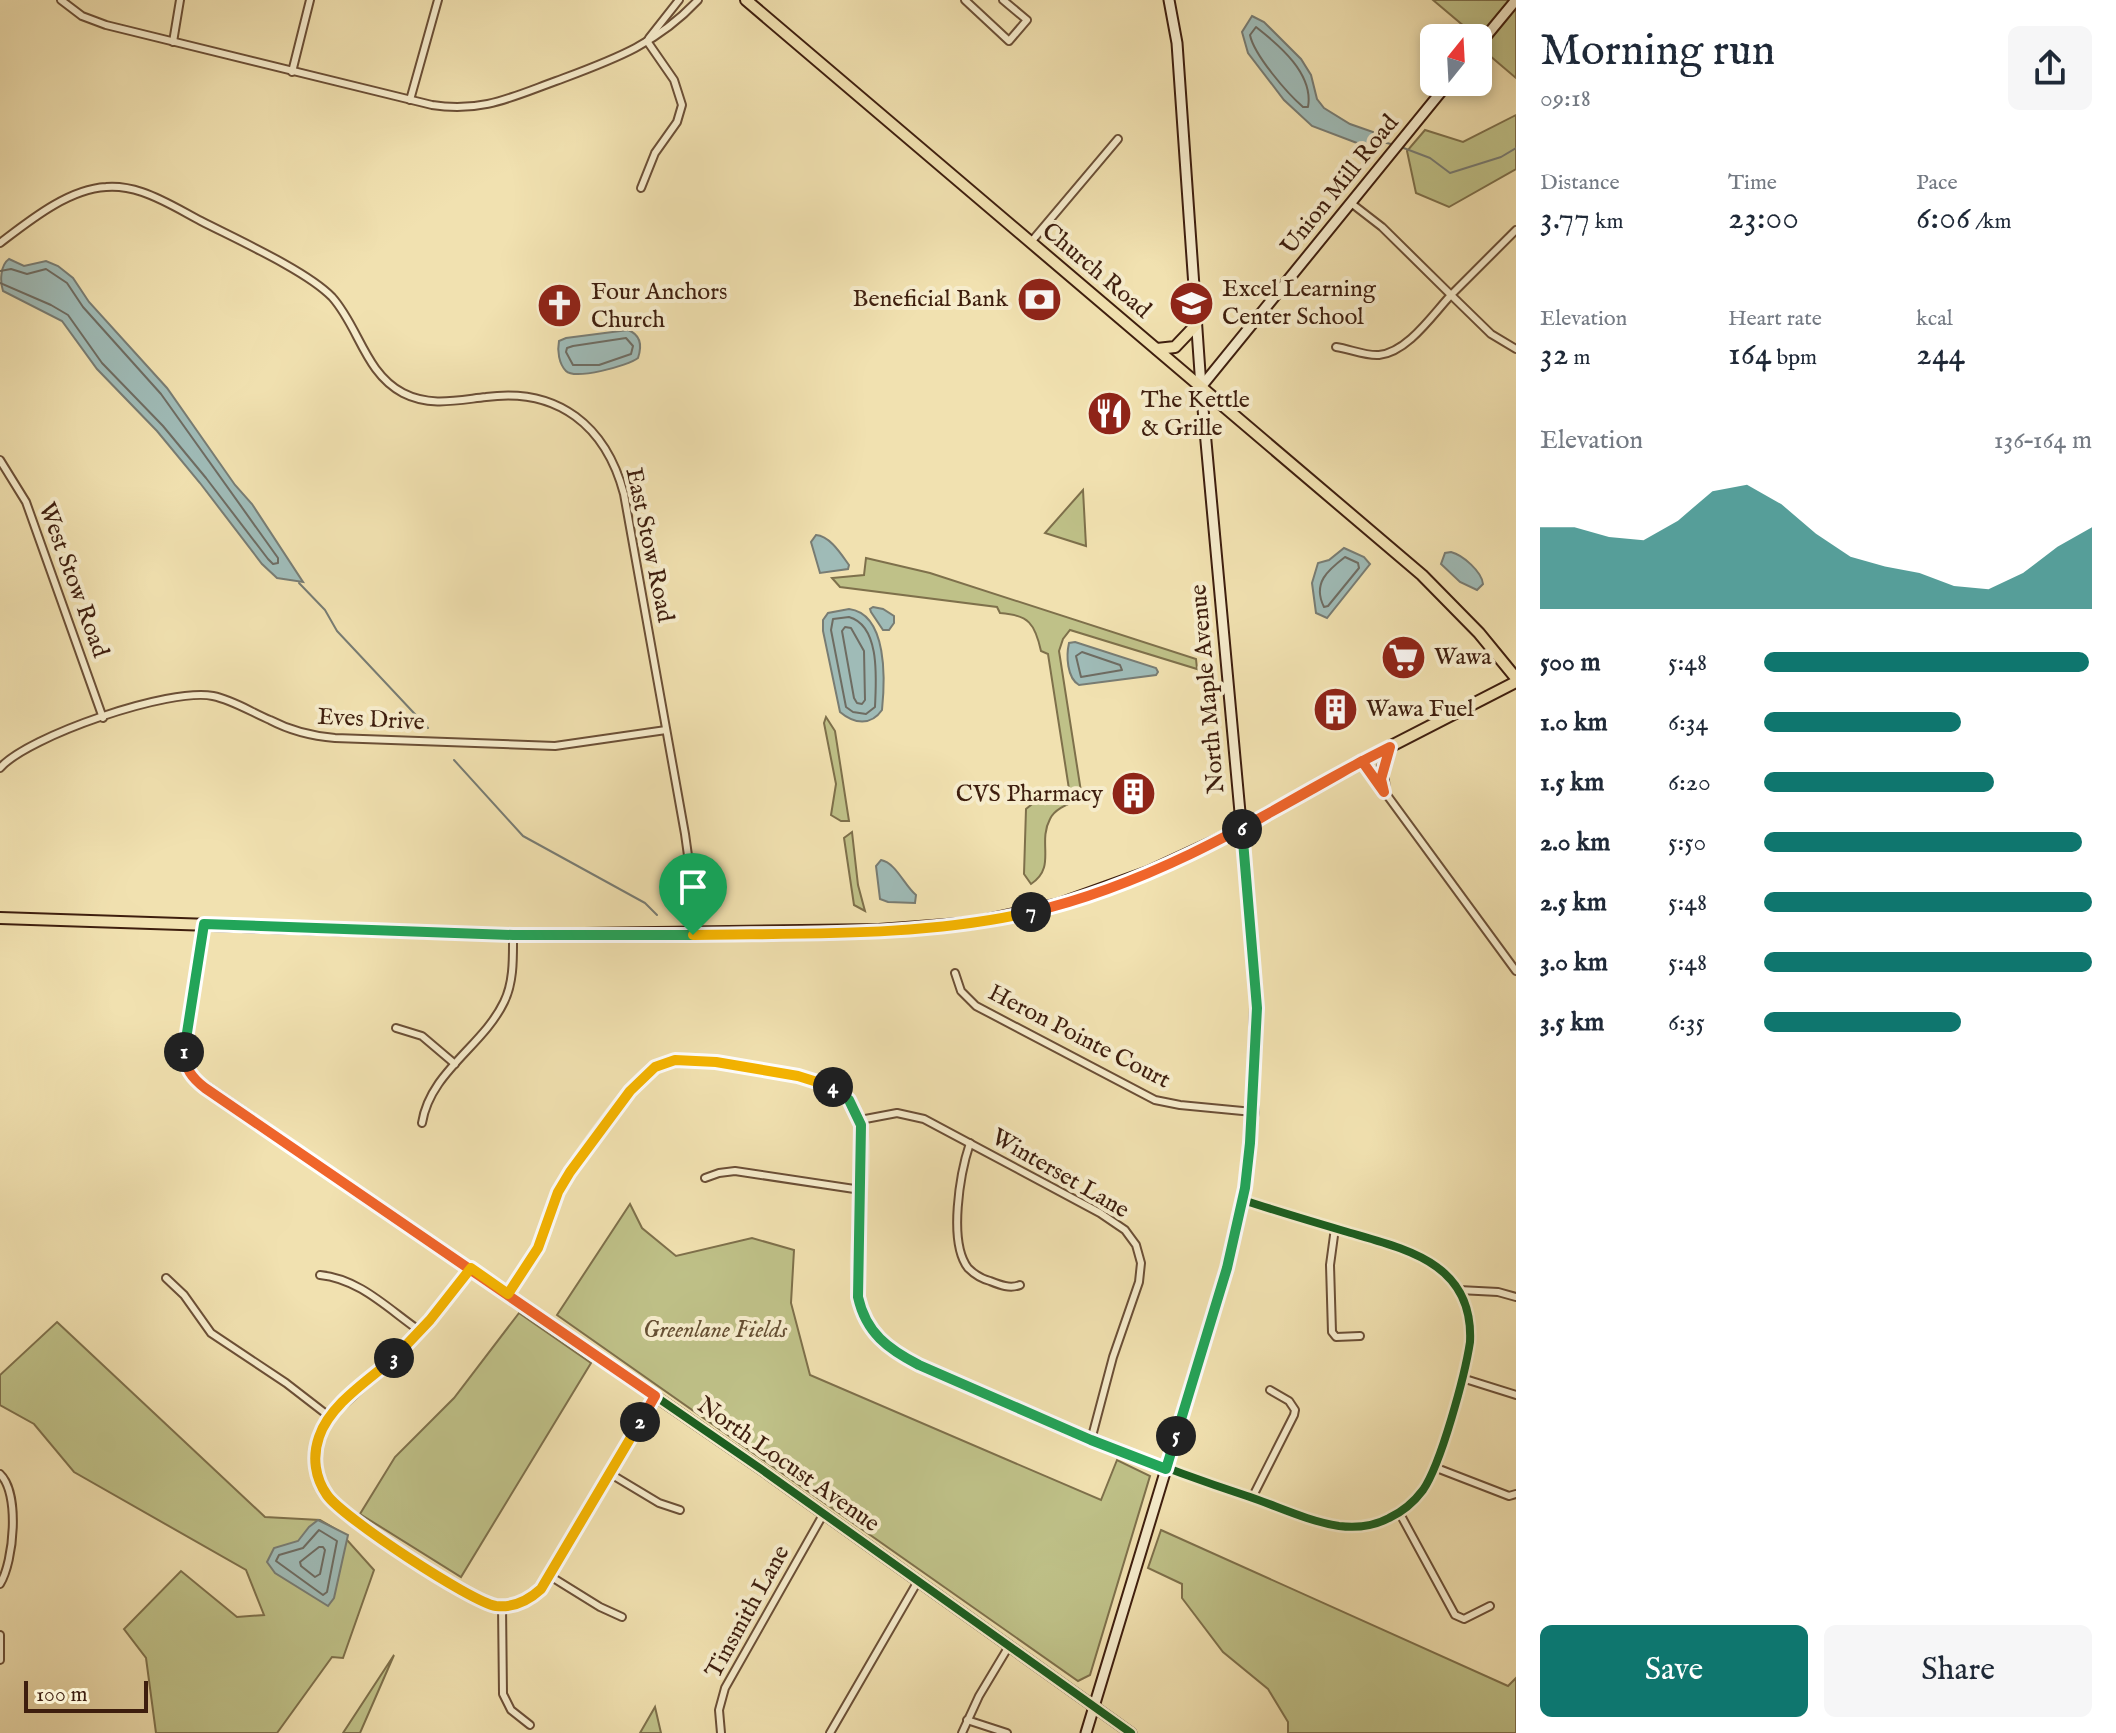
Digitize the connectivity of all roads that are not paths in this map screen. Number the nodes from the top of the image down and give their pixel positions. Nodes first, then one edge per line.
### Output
1 (61, 0) edge
2 (180, 0) edge
3 (310, 0) edge
4 (438, 0) edge
5 (679, 0) edge
6 (698, 0) edge
7 (746, 0) edge
8 (965, 0) edge
9 (1003, 0) edge
10 (1169, 0) edge
11 (1516, 0) edge
12 (1492, 29) edge
13 (647, 41) junction
14 (173, 42) junction
15 (292, 72) junction
16 (1438, 96) edge
17 (410, 100) junction
18 (1118, 139) dead end
19 (641, 188) dead end
20 (1351, 203) junction
21 (1516, 230) edge
22 (1031, 242) junction
23 (0, 243) edge
24 (1451, 295) junction
25 (1196, 325) junction
26 (1336, 347) dead end
27 (1157, 349) junction
28 (1516, 349) edge
29 (1201, 387) junction
30 (0, 460) edge
31 (1516, 680) edge
32 (103, 718) junction
33 (666, 730) junction
34 (1390, 747) junction
35 (1362, 761) junction
36 (0, 768) edge
37 (1384, 792) junction
38 (1241, 829) junction
39 (0, 918) edge
40 (204, 924) junction
41 (513, 935) junction
42 (693, 935) junction
43 (1516, 971) edge
44 (955, 973) dead end
45 (396, 1028) dead end
46 (455, 1064) junction
47 (1253, 1112) junction
48 (860, 1120) junction
49 (422, 1123) dead end
50 (970, 1143) junction
51 (705, 1178) dead end
52 (861, 1190) junction
53 (1243, 1200) junction
54 (1335, 1228) junction
55 (471, 1268) junction
56 (320, 1275) dead end
57 (166, 1278) dead end
58 (1020, 1285) dead end
59 (1459, 1290) junction
60 (508, 1294) junction
61 (1516, 1297) edge
62 (420, 1331) junction
63 (1360, 1336) dead end
64 (1462, 1378) junction
65 (1270, 1390) dead end
66 (1516, 1395) edge
67 (655, 1396) junction
68 (330, 1417) junction
69 (1091, 1440) junction
70 (1434, 1467) junction
71 (1166, 1469) junction
72 (609, 1473) junction
73 (0, 1474) edge
74 (1516, 1494) edge
75 (1252, 1498) junction
76 (680, 1510) dead end
77 (1399, 1512) junction
78 (824, 1513) junction
79 (550, 1576) junction
80 (918, 1581) junction
81 (0, 1584) edge
82 (502, 1606) junction
83 (1490, 1606) dead end
84 (622, 1617) dead end
85 (0, 1635) edge
86 (1009, 1646) junction
87 (0, 1660) edge
88 (1094, 1707) junction
89 (967, 1720) junction
90 (530, 1725) dead end
91 (721, 1733) edge
92 (830, 1733) edge
93 (962, 1733) edge
94 (1007, 1733) edge
95 (1086, 1733) edge
96 (1131, 1733) edge

1 - 14 street
2 - 14 street
3 - 15 street
4 - 17 street
5 - 13 street
6 - 13 street
7 - 22 main road, Church Road
8 - 9 street
10 - 25 main road, North Maple Avenue
11 - 12 main road
13 - 17 street
13 - 19 street
14 - 15 street
15 - 17 street
16 - 20 main road, Union Mill Road
18 - 22 street
20 - 24 street
20 - 29 main road, Union Mill Road
21 - 24 street
22 - 27 main road, Church Road
23 - 33 street, East Stow Road
24 - 26 street
24 - 28 street
25 - 27 main road
25 - 29 main road, North Maple Avenue
27 - 29 main road, Church Road
29 - 31 main road, Church Road
29 - 38 main road, North Maple Avenue
30 - 32 street, West Stow Road
31 - 34 main road
32 - 33 street, Eves Drive
32 - 36 street, Eves Drive
33 - 42 street, East Stow Road
34 - 35 main road
34 - 37 main road
35 - 37 street
35 - 38 main road
37 - 43 street
38 - 42 main road
38 - 47 main road, North Maple Avenue
39 - 40 main road
40 - 41 main road
40 - 55 main road, North Locust Avenue
41 - 42 main road
41 - 46 street
44 - 47 street, Heron Pointe Court
45 - 46 street
46 - 49 street
47 - 53 main road, North Maple Avenue
48 - 50 street, Winterset Lane
48 - 52 street
48 - 60 street
50 - 58 street
50 - 69 street, Winterset Lane
51 - 52 street
52 - 69 street
53 - 54 street
53 - 71 main road, North Maple Avenue
54 - 59 street
54 - 63 street
55 - 60 main road, North Locust Avenue
55 - 62 street
56 - 62 street
57 - 68 street
59 - 61 street
59 - 64 street
60 - 67 main road, North Locust Avenue
62 - 68 street
64 - 66 street
64 - 70 street
65 - 75 street
67 - 72 street
67 - 78 main road, North Locust Avenue
68 - 82 street
69 - 71 street
70 - 74 street
70 - 77 street
71 - 75 street
71 - 88 main road, North Maple Avenue
72 - 76 street
72 - 79 street
73 - 81 street
75 - 77 street
77 - 83 street
78 - 80 main road, North Locust Avenue
78 - 91 street, Tinsmith Lane
79 - 82 street
79 - 84 street
80 - 86 main road, North Locust Avenue
80 - 92 street
82 - 90 street
85 - 87 street
86 - 88 main road, North Locust Avenue
86 - 89 street
88 - 95 main road, North Maple Avenue
88 - 96 main road, North Locust Avenue
89 - 93 street
89 - 94 street

